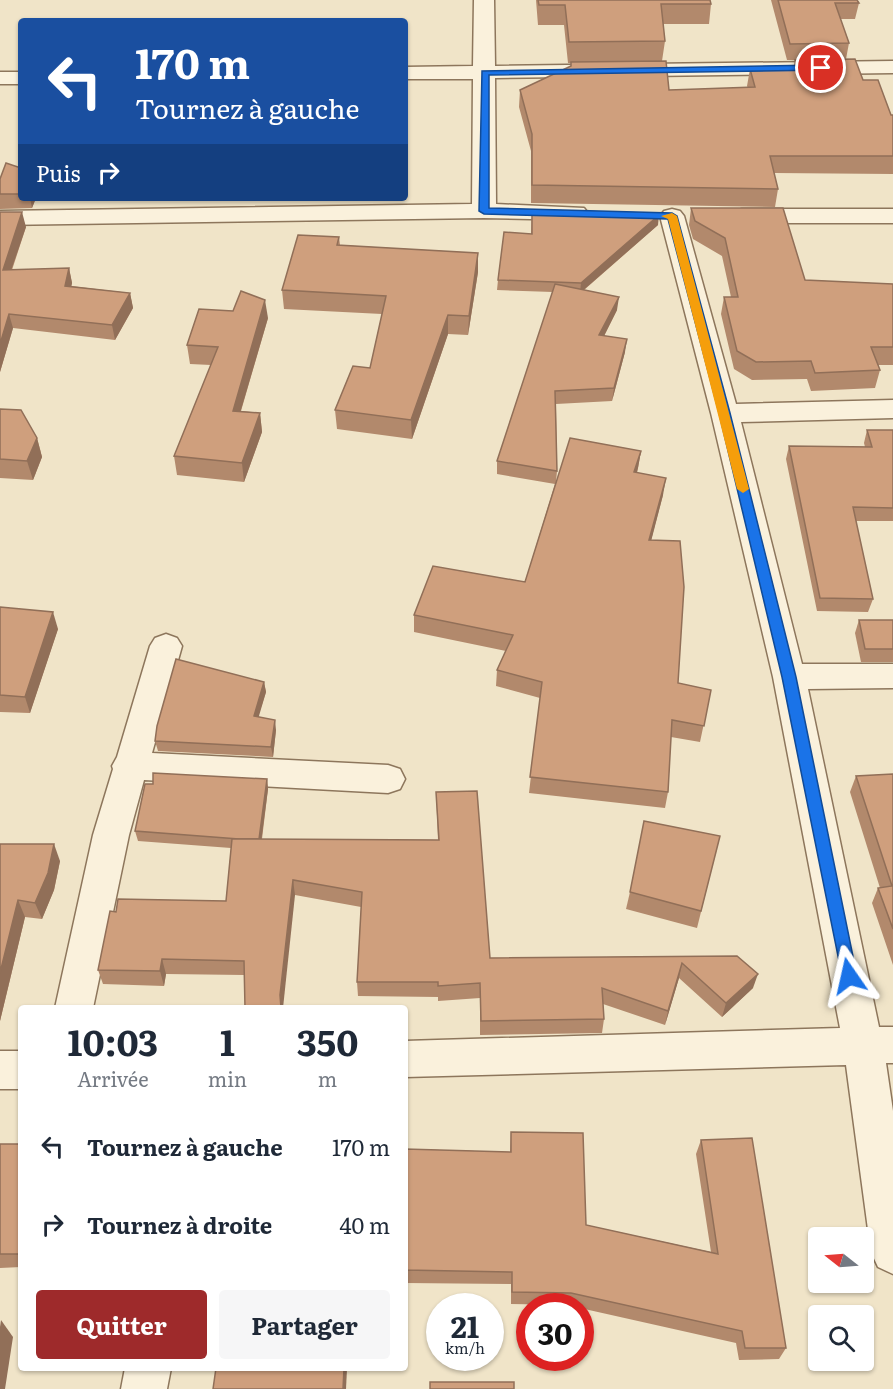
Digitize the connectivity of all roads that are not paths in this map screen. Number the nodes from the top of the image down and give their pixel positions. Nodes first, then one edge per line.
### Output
1 (484, 0) edge
2 (893, 67) edge
3 (485, 72) junction
4 (408, 73) edge
5 (0, 78) edge
6 (18, 78) edge
7 (484, 211) junction
8 (602, 214) edge
9 (893, 216) edge
10 (0, 218) edge
11 (893, 409) edge
12 (724, 413) junction
13 (166, 646) dead end
14 (893, 676) edge
15 (789, 677) junction
16 (129, 766) junction
17 (388, 779) dead end
18 (75, 1005) edge
19 (878, 1045) edge
20 (408, 1059) edge
21 (0, 1070) edge
22 (18, 1070) edge
23 (893, 1252) edge
24 (147, 1371) edge
25 (144, 1389) edge

1 - 3 street
2 - 3 street
3 - 4 street
3 - 7 street
5 - 6 street
7 - 8 street
7 - 10 street
9 - 12 street
11 - 12 street
12 - 15 street
13 - 16 street
14 - 15 street
15 - 19 street
16 - 17 street
16 - 18 street
19 - 20 street
19 - 23 street
21 - 22 street
24 - 25 street

